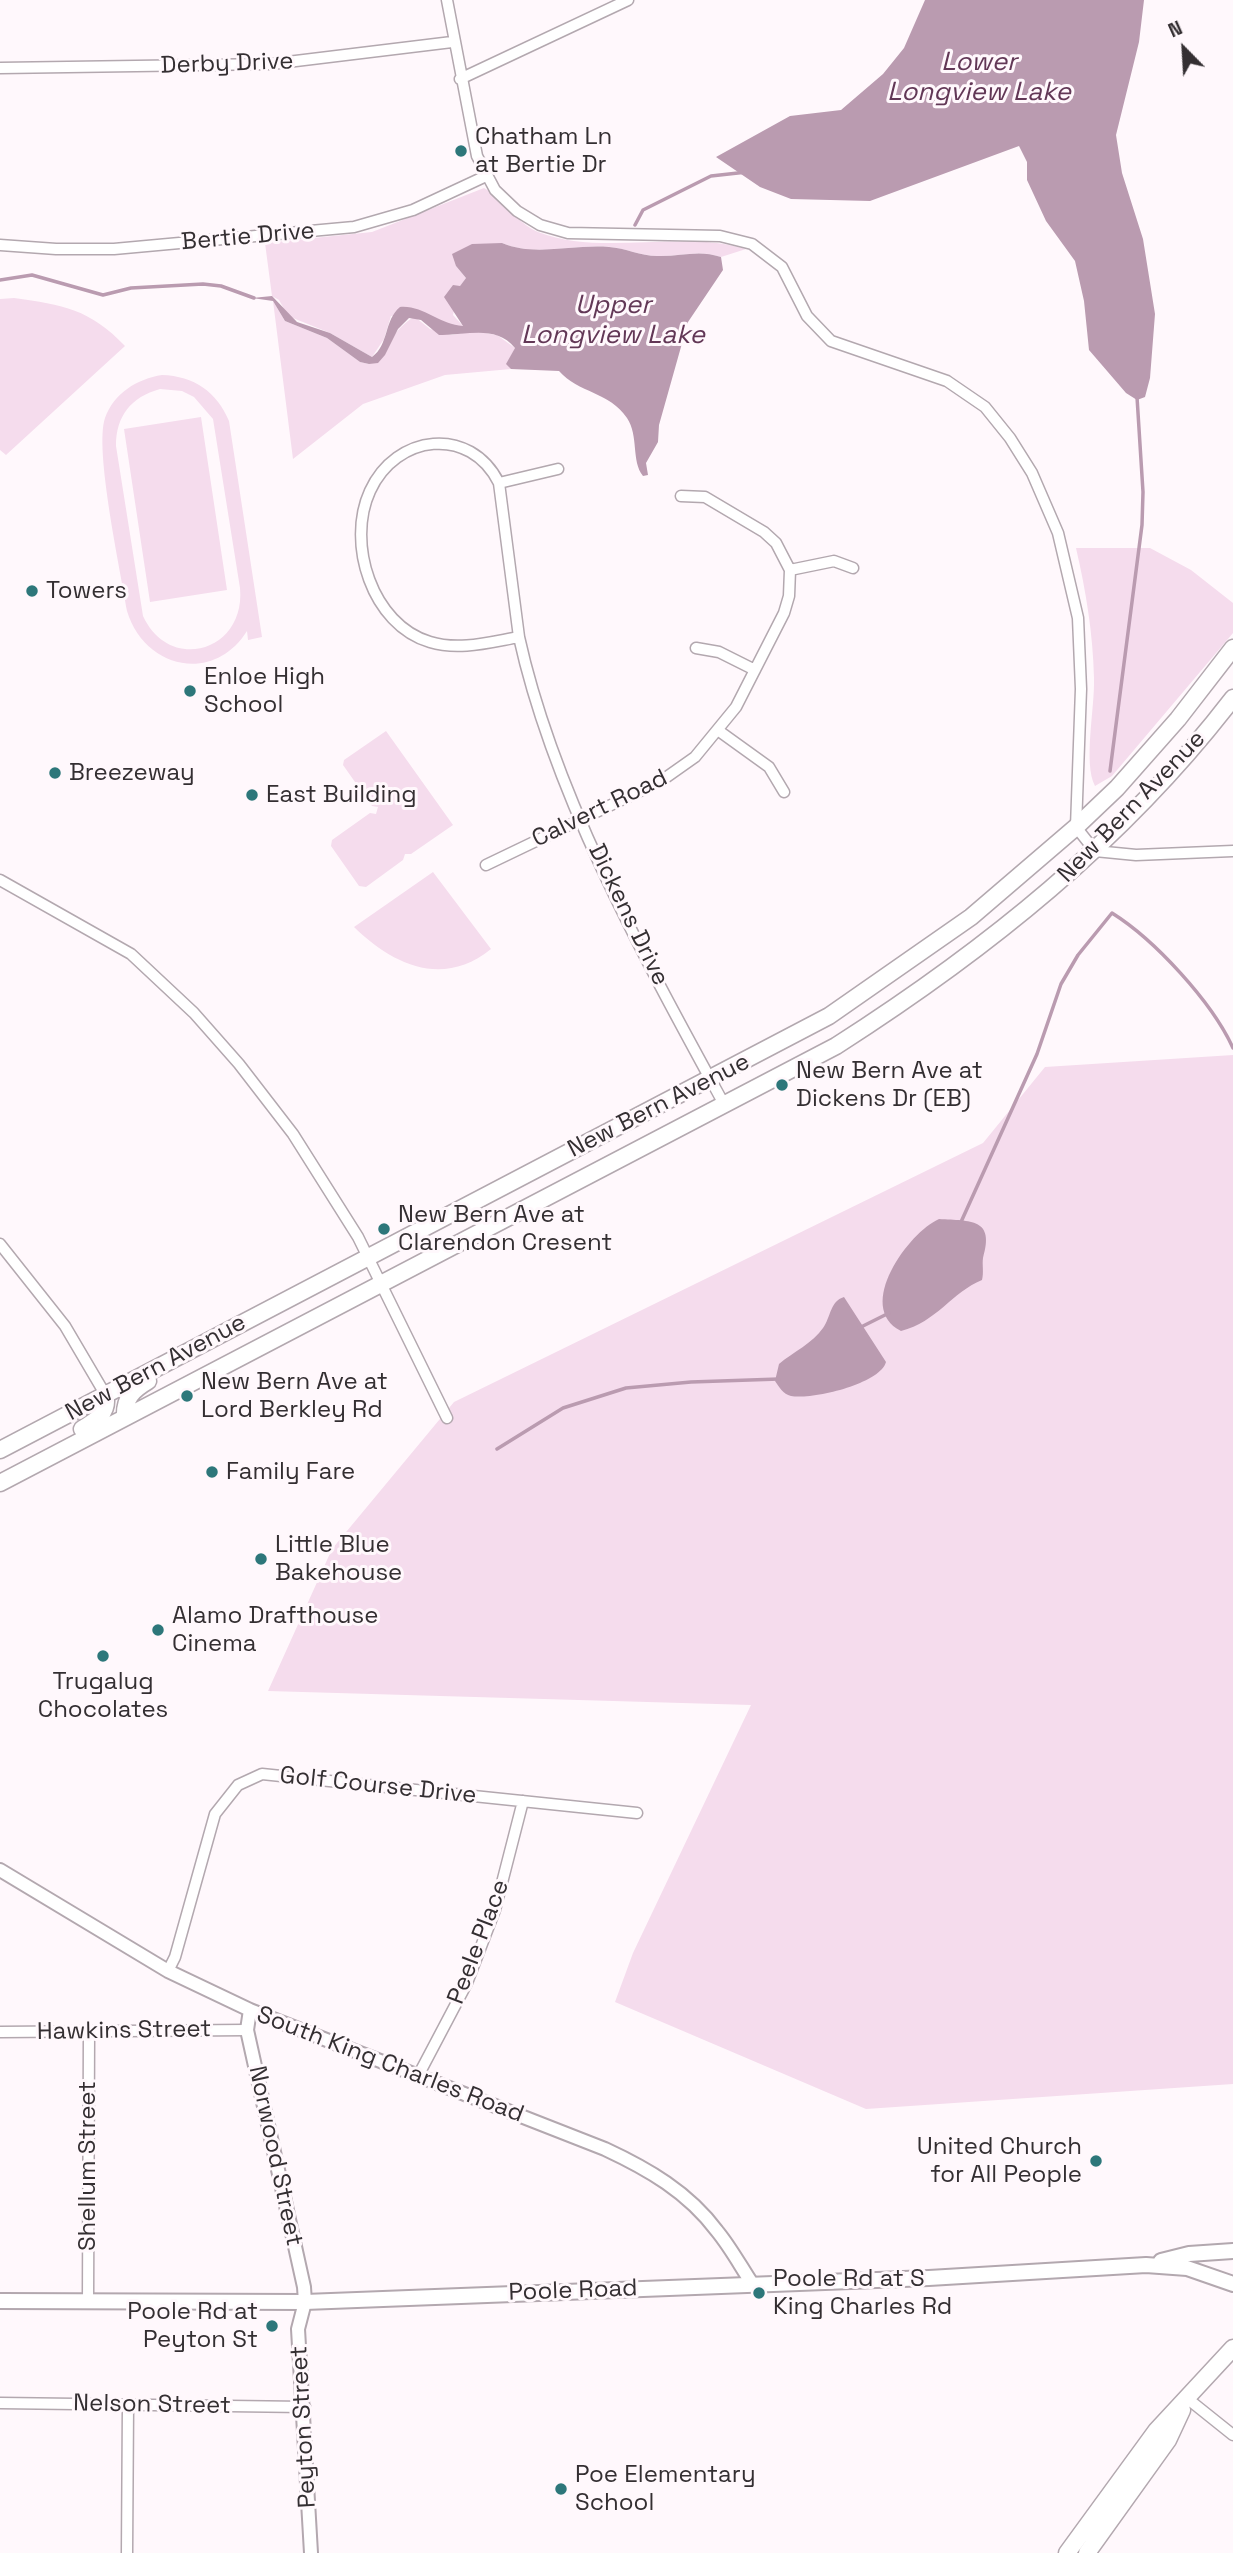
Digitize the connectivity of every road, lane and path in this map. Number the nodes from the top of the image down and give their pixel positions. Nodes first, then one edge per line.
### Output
1 (447, 0) edge
2 (628, 0) edge
3 (452, 42) junction
4 (0, 68) edge
5 (460, 79) junction
6 (486, 176) junction
7 (0, 245) edge
8 (558, 469) dead end
9 (499, 483) junction
10 (681, 496) dead end
11 (853, 568) dead end
12 (790, 570) junction
13 (519, 637) junction
14 (695, 648) dead end
15 (1233, 648) edge
16 (755, 670) junction
17 (1233, 698) edge
18 (719, 731) junction
19 (784, 792) dead end
20 (582, 819) junction
21 (1076, 827) junction
22 (1095, 851) junction
23 (1233, 851) edge
24 (486, 865) dead end
25 (0, 880) edge
26 (711, 1080) junction
27 (725, 1106) junction
28 (0, 1244) edge
29 (369, 1258) junction
30 (382, 1284) junction
31 (208, 1340) junction
32 (105, 1394) junction
33 (125, 1417) junction
34 (447, 1418) dead end
35 (0, 1450) edge
36 (35, 1464) junction
37 (0, 1483) edge
38 (523, 1801) junction
39 (637, 1813) dead end
40 (0, 1870) edge
41 (168, 1971) junction
42 (250, 2010) junction
43 (247, 2030) junction
44 (0, 2032) edge
45 (89, 2032) junction
46 (418, 2076) junction
47 (1233, 2250) edge
48 (1146, 2265) junction
49 (1233, 2284) edge
50 (753, 2285) junction
51 (0, 2301) edge
52 (88, 2301) junction
53 (305, 2302) junction
54 (1233, 2348) edge
55 (1188, 2399) junction
56 (0, 2403) edge
57 (128, 2405) junction
58 (305, 2407) junction
59 (1233, 2435) edge
60 (127, 2553) edge
61 (311, 2553) edge
62 (1067, 2553) edge
63 (1087, 2553) edge

1 - 3 street
2 - 5 street
3 - 4 street, Derby Drive
3 - 5 street
5 - 6 street
6 - 7 street, Bertie Drive
6 - 21 street
8 - 9 street
9 - 13 street, Dickens Drive
9 - 13 street
10 - 12 street
11 - 12 street
12 - 16 street, Calvert Road
13 - 20 street, Dickens Drive
14 - 16 street
15 - 21 main road, New Bern Avenue
16 - 18 street, Calvert Road
17 - 22 main road, New Bern Avenue
18 - 19 street
18 - 20 street, Calvert Road
20 - 24 street, Calvert Road
20 - 26 street, Dickens Drive
21 - 22 street
21 - 26 main road, New Bern Avenue
22 - 23 street
22 - 27 main road, New Bern Avenue
25 - 29 street
26 - 27 street, Dickens Drive
26 - 29 main road, New Bern Avenue
27 - 30 main road, New Bern Avenue
28 - 32 street
29 - 30 street
29 - 31 main road, New Bern Avenue
30 - 33 main road, New Bern Avenue
30 - 34 street
31 - 32 main road, New Bern Avenue
31 - 33 main road
32 - 35 main road, New Bern Avenue
32 - 36 main road
33 - 36 main road, New Bern Avenue
36 - 37 main road, New Bern Avenue
38 - 39 street, Golf Course Drive
38 - 41 street, Golf Course Drive
38 - 46 street, Peele Place
40 - 41 street, South King Charles Road
41 - 42 street, South King Charles Road
42 - 43 street, Norwood Street
42 - 46 street, South King Charles Road
43 - 45 street, Hawkins Street
43 - 53 street, Norwood Street
44 - 45 street, Hawkins Street
45 - 52 street, Shellum Street
46 - 50 street, South King Charles Road
47 - 48 main road, Poole Road
48 - 49 main road, Poole Road
48 - 50 main road, Poole Road
50 - 53 main road, Poole Road
51 - 52 main road, Poole Road
52 - 53 main road, Poole Road
53 - 58 street, Peyton Street
54 - 55 main road
55 - 59 street
55 - 62 main road
55 - 63 main road
56 - 57 street, Nelson Street
57 - 58 street, Nelson Street
57 - 60 street
58 - 61 street, Peyton Street

